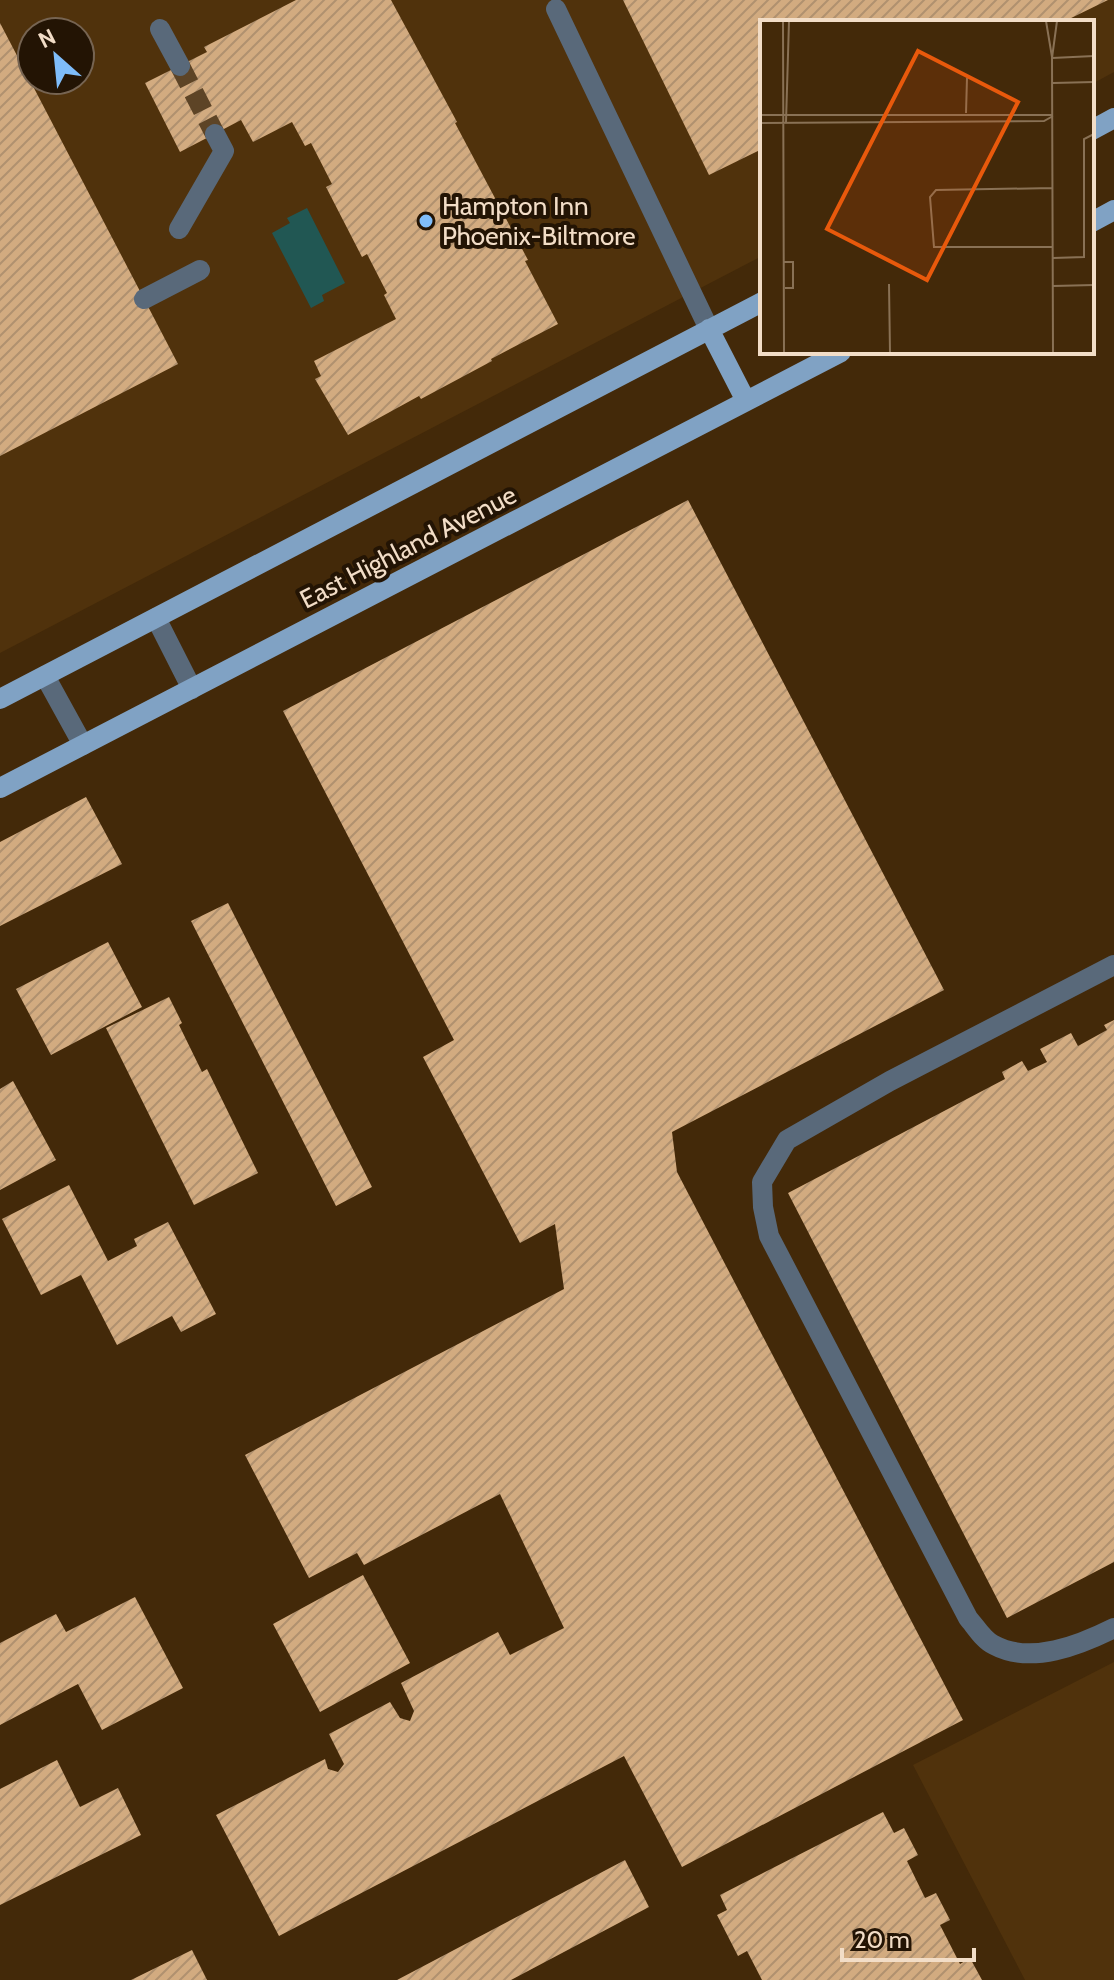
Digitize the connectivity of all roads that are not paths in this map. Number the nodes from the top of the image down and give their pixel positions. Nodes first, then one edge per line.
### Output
1 (556, 9) dead end
2 (160, 29) dead end
3 (180, 66) tunnel mouth
4 (1114, 118) edge
5 (1094, 129) edge
6 (215, 134) tunnel mouth
7 (1114, 210) edge
8 (1094, 221) edge
9 (179, 229) dead end
10 (200, 270) dead end
11 (144, 299) dead end
12 (760, 303) edge
13 (709, 329) junction
14 (837, 354) edge
15 (746, 401) junction
16 (156, 618) junction
17 (45, 676) junction
18 (192, 689) junction
19 (0, 699) edge
20 (83, 745) junction
21 (0, 788) edge
22 (1114, 965) edge
23 (1114, 1628) edge

1 - 13 lane
2 - 3 lane
4 - 5 main road
6 - 9 lane
7 - 8 main road
10 - 11 lane
12 - 13 main road, East Highland Avenue
13 - 15 main road
13 - 16 main road, East Highland Avenue
14 - 15 main road, East Highland Avenue
15 - 18 main road, East Highland Avenue
16 - 17 main road, East Highland Avenue
16 - 18 lane
17 - 19 main road, East Highland Avenue
17 - 20 lane
18 - 20 main road, East Highland Avenue
20 - 21 main road, East Highland Avenue
22 - 23 lane

